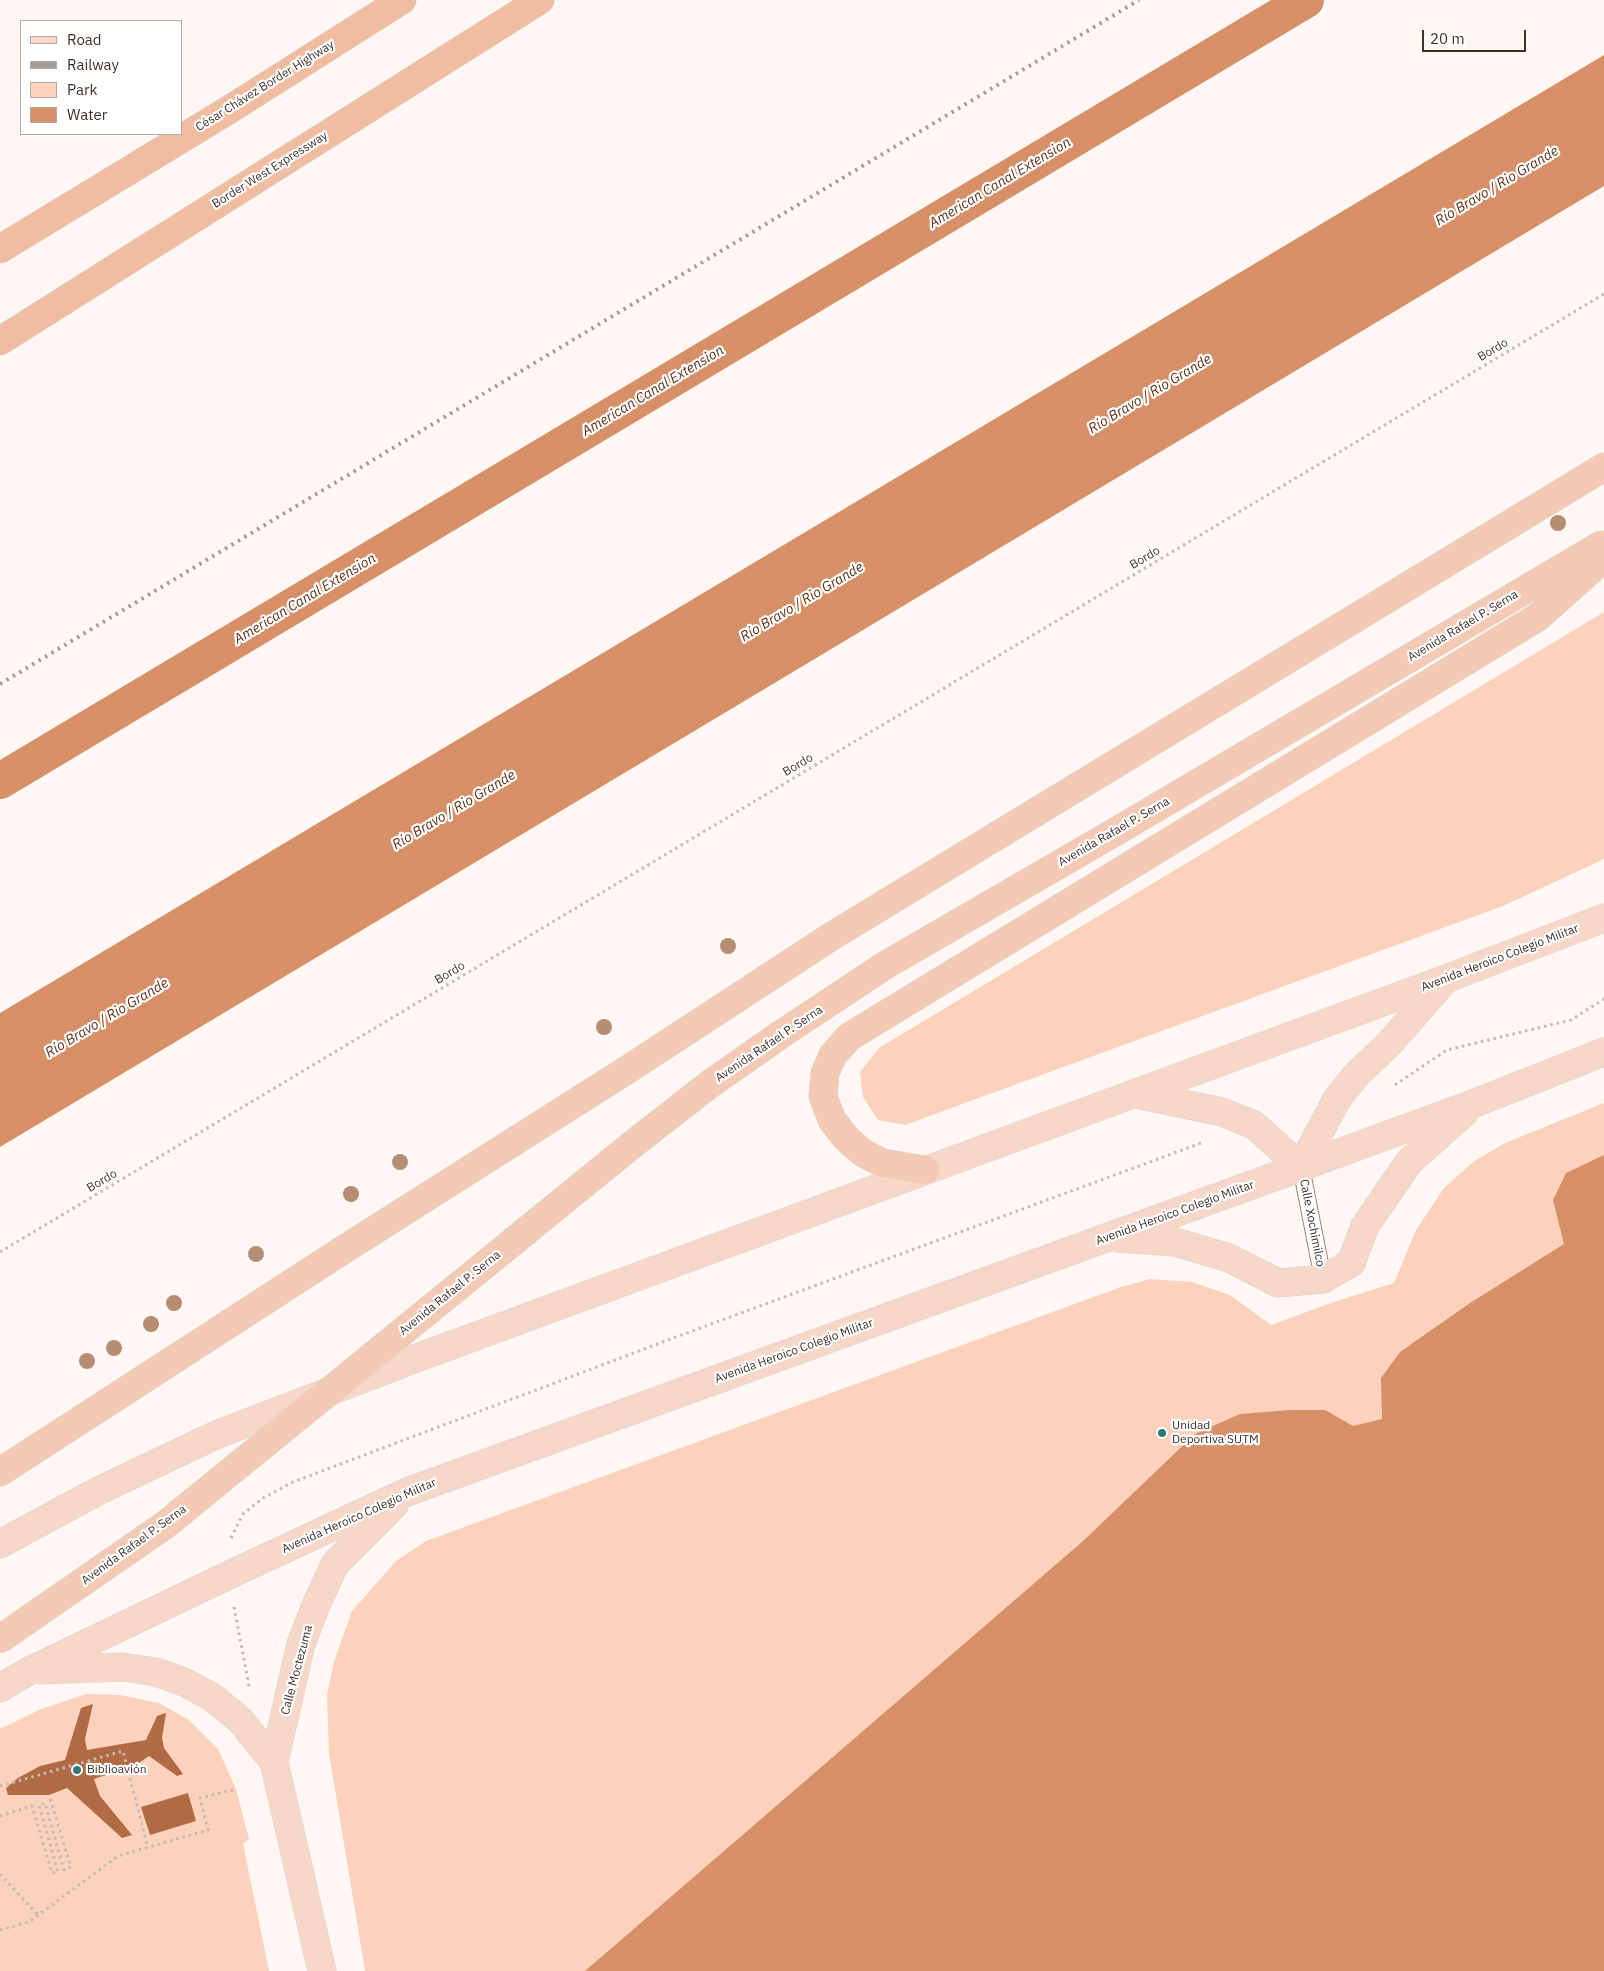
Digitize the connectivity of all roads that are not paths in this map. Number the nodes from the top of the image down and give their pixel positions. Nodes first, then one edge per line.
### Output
1 (402, 0) edge
2 (540, 0) edge
3 (0, 250) edge
4 (0, 341) edge
5 (1604, 467) edge
6 (1604, 543) edge
7 (1604, 558) edge
8 (1604, 918) edge
9 (1448, 978) junction
10 (1604, 1052) edge
11 (1134, 1094) junction
12 (1475, 1103) junction
13 (1301, 1167) junction
14 (926, 1170) junction
15 (1104, 1238) junction
16 (1323, 1279) junction
17 (0, 1472) edge
18 (407, 1492) junction
19 (0, 1544) edge
20 (0, 1639) edge
21 (29, 1671) junction
22 (0, 1688) edge
23 (274, 1762) junction
24 (322, 1971) edge

1 - 3 highway, César Chávez Border Highway
2 - 4 highway, Border West Expressway
5 - 17 highway
6 - 20 highway, Avenida Rafael P. Serna, bridge
7 - 14 highway
8 - 9 main road, Avenida Heroico Colegio Militar
9 - 11 main road, Avenida Heroico Colegio Militar
9 - 13 main road
10 - 12 main road, Avenida Heroico Colegio Militar
11 - 13 main road
11 - 14 main road, Avenida Heroico Colegio Militar
12 - 13 main road, Avenida Heroico Colegio Militar
12 - 16 main road
13 - 15 main road, Avenida Heroico Colegio Militar
13 - 16 lane, Calle Xochimilco
14 - 19 main road, Avenida Heroico Colegio Militar
15 - 16 main road
15 - 18 main road, Avenida Heroico Colegio Militar
18 - 21 main road, Avenida Heroico Colegio Militar
18 - 23 main road, Calle Moctezuma
21 - 22 main road, Avenida Heroico Colegio Militar
21 - 23 main road, Calle Moctezuma
23 - 24 main road, Calle Moctezuma

